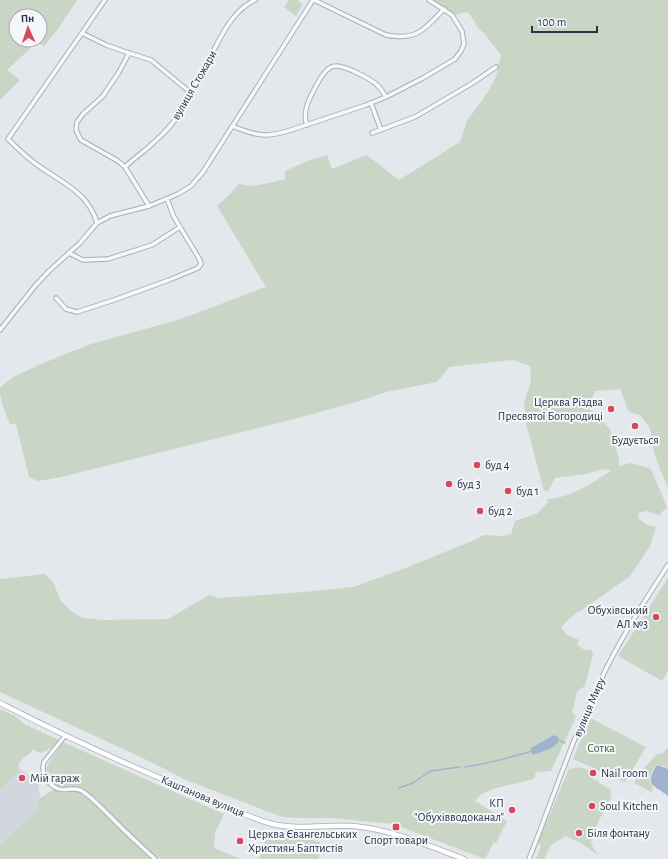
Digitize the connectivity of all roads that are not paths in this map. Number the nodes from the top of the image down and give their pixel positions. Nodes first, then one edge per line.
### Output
1 (105, 0) edge
2 (255, 0) edge
3 (307, 0) edge
4 (429, 0) edge
5 (313, 1) edge
6 (444, 9) junction
7 (82, 33) junction
8 (129, 53) junction
9 (496, 67) dead end
10 (191, 93) junction
11 (386, 97) junction
12 (371, 103) junction
13 (307, 125) junction
14 (232, 126) junction
15 (381, 130) junction
16 (372, 133) dead end
17 (125, 167) junction
18 (167, 199) junction
19 (149, 206) junction
20 (97, 223) junction
21 (180, 227) junction
22 (69, 253) junction
23 (56, 298) dead end
24 (0, 330) edge
25 (668, 565) edge
26 (0, 703) edge
27 (65, 736) junction
28 (155, 859) edge
29 (464, 859) edge
30 (530, 859) edge

1 - 7 street
2 - 10 street, вулиця Стожари
3 - 5 street
4 - 6 street
5 - 6 street
5 - 14 street
6 - 11 street
7 - 8 street
7 - 20 street
8 - 10 street
8 - 17 street
9 - 15 street
10 - 17 street, вулиця Стожари
11 - 12 street
11 - 13 street
12 - 13 street
12 - 15 street
13 - 14 street
14 - 18 street
15 - 16 street
17 - 19 street
18 - 19 street
18 - 21 street
19 - 20 street
20 - 22 street
21 - 22 street
21 - 23 street
22 - 24 street
25 - 30 street, вулиця Миру
26 - 27 main road, Каштанова вулиця
27 - 28 street
27 - 29 main road, Каштанова вулиця

